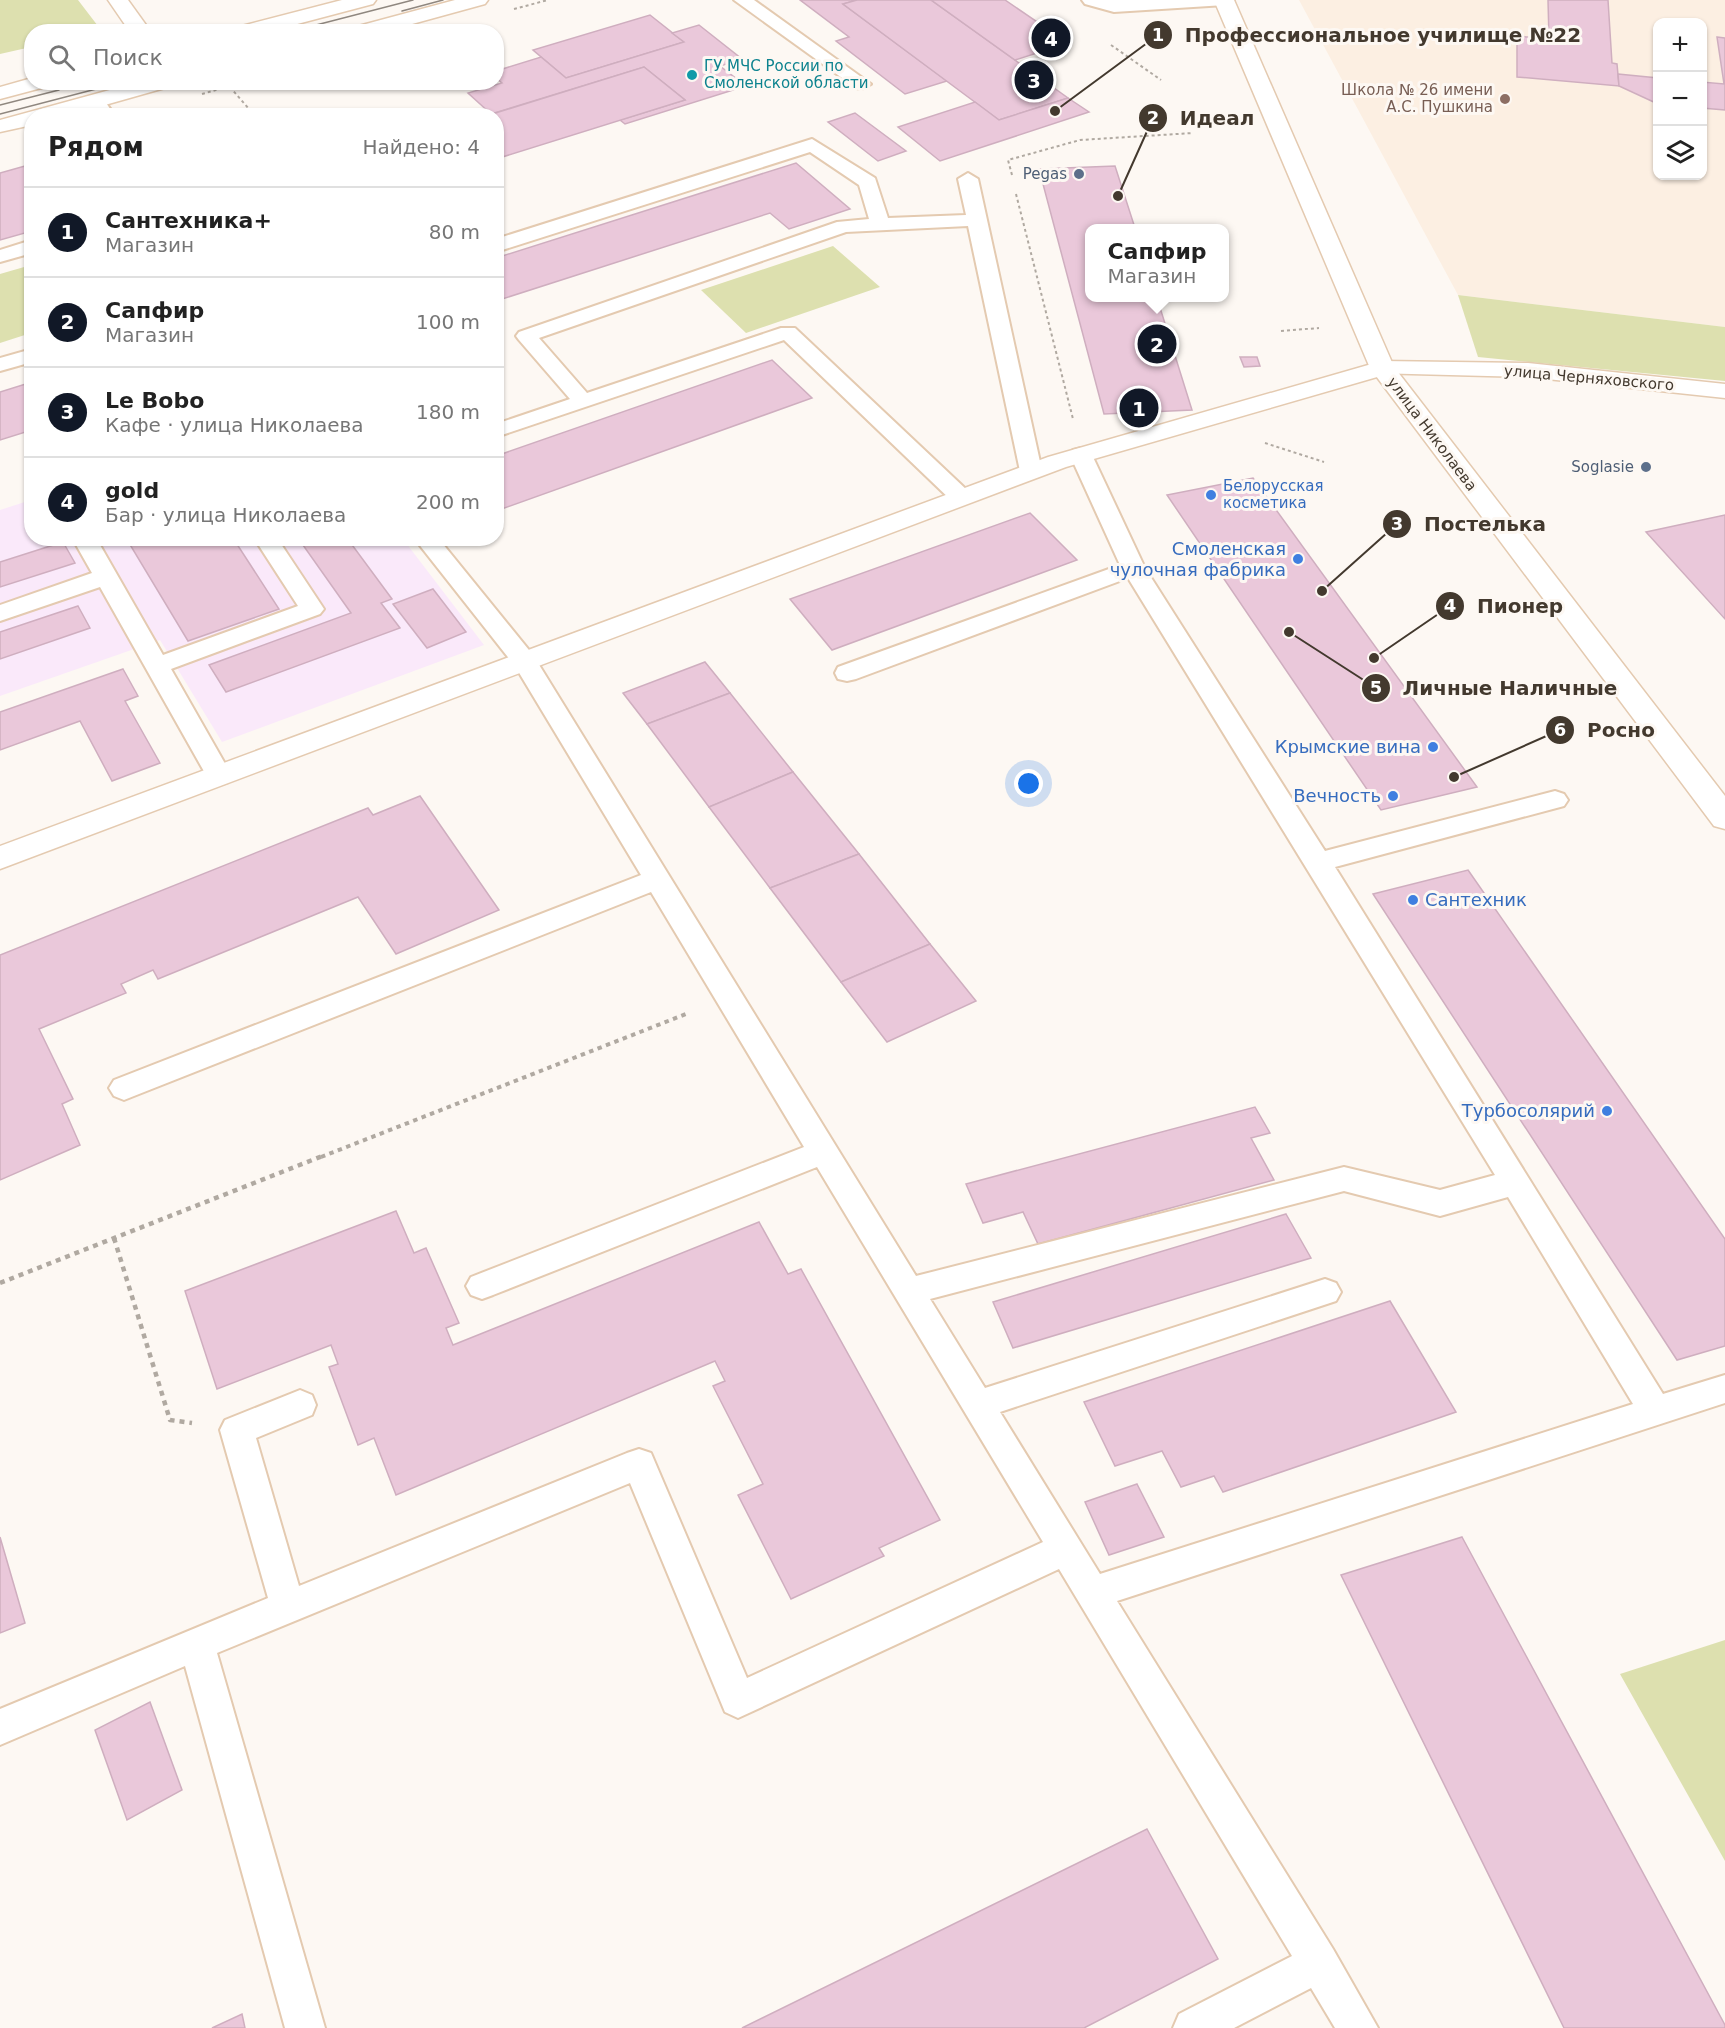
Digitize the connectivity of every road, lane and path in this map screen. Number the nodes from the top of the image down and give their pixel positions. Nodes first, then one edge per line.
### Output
1 (118, 0) edge
2 (366, 0) edge
3 (478, 0) edge
4 (743, 0) edge
5 (1090, 0) edge
6 (1224, 0) edge
7 (135, 24) edge
8 (272, 24) edge
9 (388, 24) edge
10 (862, 84) dead end
11 (24, 87) edge
12 (145, 90) edge
13 (233, 90) edge
14 (0, 93) edge
15 (101, 108) edge
16 (248, 108) edge
17 (24, 120) edge
18 (0, 126) edge
19 (1193, 133) dead end
20 (968, 179) dead end
21 (1014, 182) dead end
22 (1017, 194) dead end
23 (977, 220) junction
24 (880, 225) junction
25 (504, 243) edge
26 (24, 248) edge
27 (0, 256) edge
28 (24, 358) edge
29 (0, 365) edge
30 (1382, 368) junction
31 (1725, 391) edge
32 (583, 401) junction
33 (504, 428) edge
34 (1081, 455) junction
35 (1031, 471) junction
36 (961, 497) junction
37 (89, 546) edge
38 (270, 546) edge
39 (431, 546) edge
40 (1133, 568) junction
41 (106, 577) junction
42 (0, 613) edge
43 (524, 662) junction
44 (156, 666) junction
45 (847, 673) dead end
46 (219, 776) junction
47 (1555, 800) dead end
48 (1725, 818) edge
49 (0, 858) edge
50 (1318, 862) junction
51 (657, 879) junction
52 (728, 997) junction
53 (124, 1088) dead end
54 (823, 1152) junction
55 (1516, 1182) junction
56 (114, 1238) junction
57 (0, 1283) edge
58 (482, 1286) dead end
59 (908, 1291) junction
60 (1325, 1292) dead end
61 (1725, 1389) edge
62 (300, 1405) dead end
63 (978, 1405) junction
64 (1655, 1410) junction
65 (237, 1430) junction
66 (1065, 1549) junction
67 (1092, 1593) junction
68 (288, 1607) junction
69 (196, 1644) junction
70 (0, 1727) edge
71 (1318, 1963) junction
72 (305, 2028) edge
73 (1193, 2028) edge
74 (1358, 2028) edge

1 - 7 main road
2 - 8 main road
3 - 9 main road
4 - 10 lane
5 - 6 lane
6 - 30 main road, улица Николаева
11 - 14 main road
12 - 15 main road
13 - 16 path
17 - 18 main road
19 - 21 path
20 - 23 lane
22 - 34 path
23 - 24 lane
23 - 35 lane
24 - 25 lane
24 - 32 lane
26 - 27 lane
28 - 29 lane
30 - 31 main road, улица Черняховского
30 - 34 main road, улица Черняховского
30 - 48 main road, улица Николаева
32 - 33 lane
32 - 36 lane
34 - 35 main road, улица Черняховского
34 - 40 lane
35 - 36 main road, улица Черняховского
36 - 43 main road, улица Черняховского
37 - 41 lane
38 - 44 lane
39 - 43 lane
40 - 45 lane
40 - 50 lane
41 - 42 lane
41 - 44 lane
43 - 46 main road, улица Черняховского
43 - 51 lane
44 - 46 lane
46 - 49 main road, улица Черняховского
47 - 50 lane
50 - 55 lane
51 - 52 lane
51 - 53 lane
52 - 54 lane
52 - 56 path
54 - 58 lane
54 - 59 lane
55 - 59 lane
55 - 64 lane
56 - 57 path
56 - 65 path
59 - 63 lane
60 - 63 lane
61 - 64 lane
62 - 65 lane
63 - 66 lane
64 - 67 lane
65 - 68 lane
66 - 67 lane
66 - 68 lane
67 - 71 lane
68 - 69 lane
69 - 70 lane
69 - 72 lane
71 - 73 lane
71 - 74 lane

